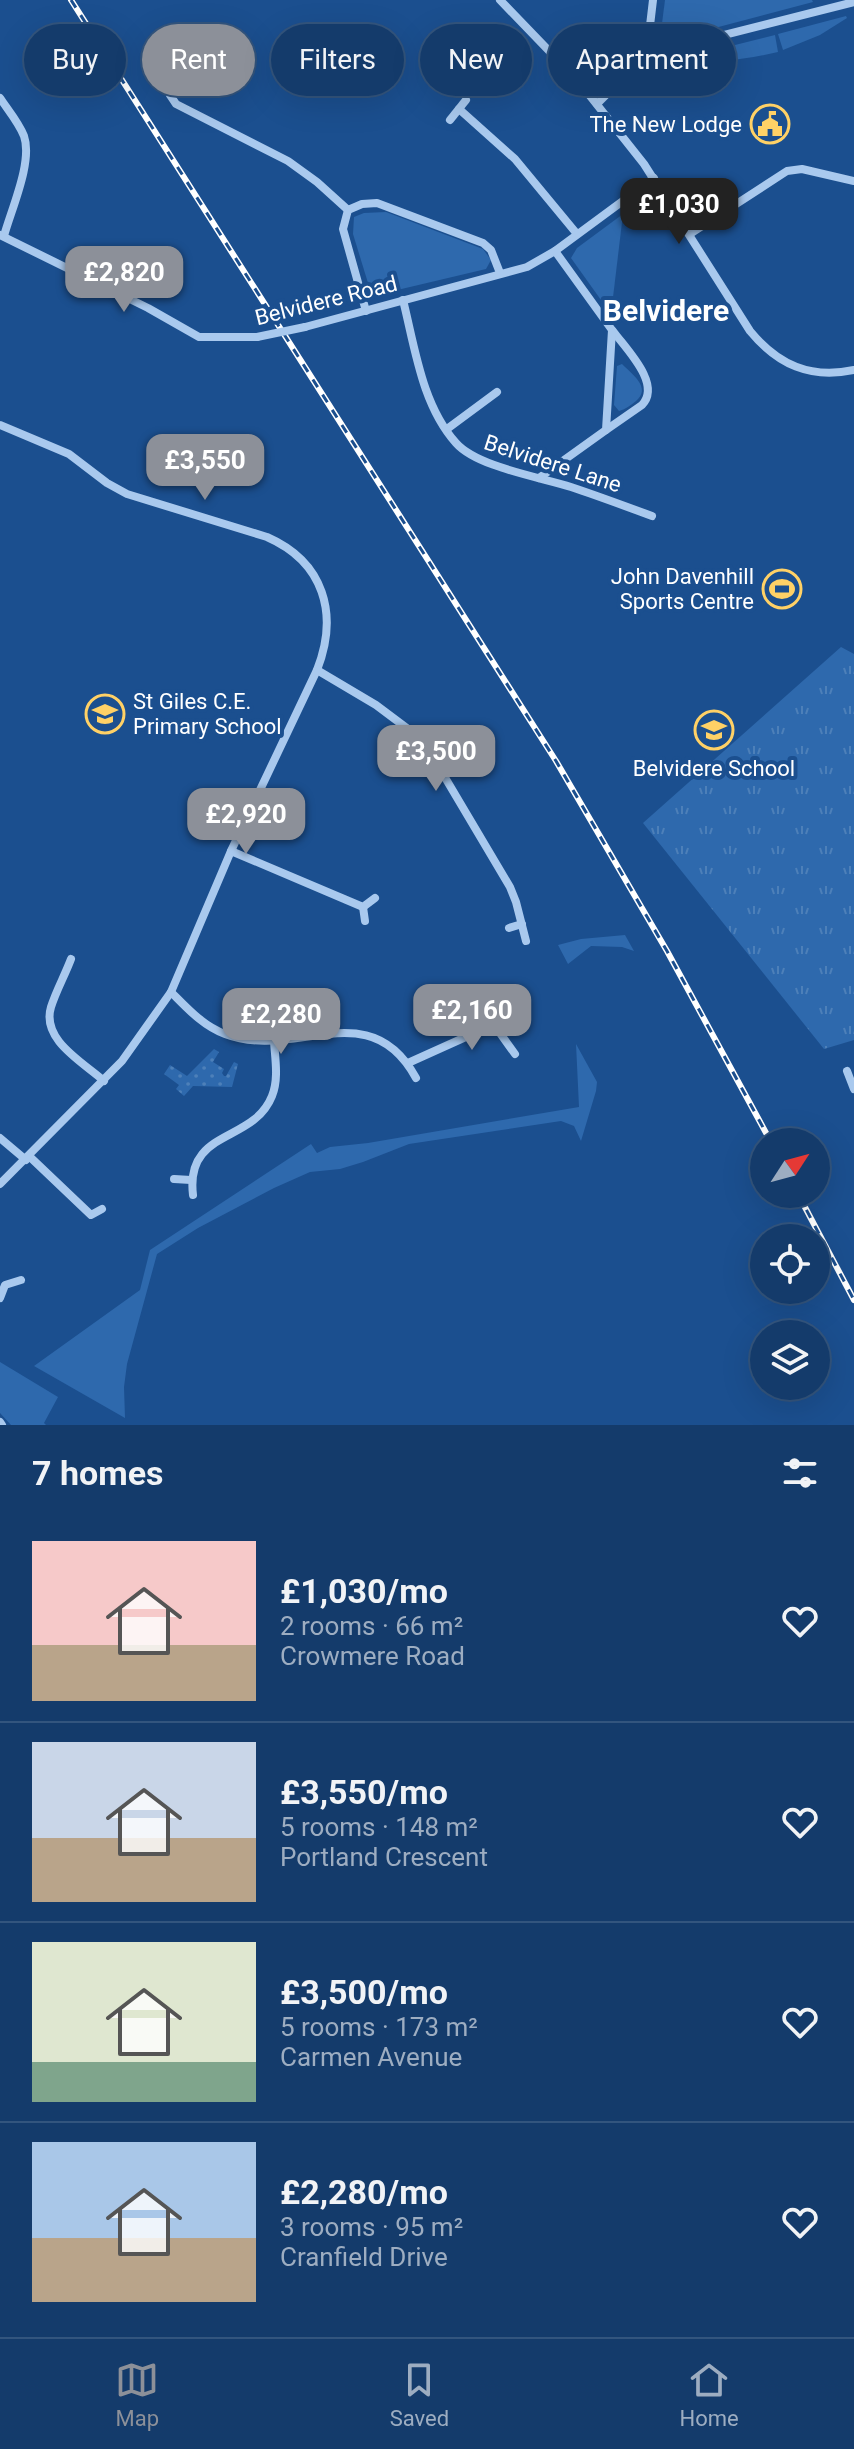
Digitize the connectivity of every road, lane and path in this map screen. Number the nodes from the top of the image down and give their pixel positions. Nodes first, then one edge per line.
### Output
1 (500, 0) edge
2 (653, 0) edge
3 (854, 2) edge
4 (831, 3) edge
5 (650, 24) edge
6 (736, 29) edge
7 (171, 96) edge
8 (605, 96) edge
9 (0, 98) edge
10 (466, 100) dead end
11 (597, 104) junction
12 (459, 109) junction
13 (450, 120) dead end
14 (654, 178) junction
15 (854, 181) edge
16 (348, 210) junction
17 (577, 234) junction
18 (690, 234) junction
19 (2, 235) edge
20 (555, 251) junction
21 (500, 273) junction
22 (403, 300) junction
23 (366, 311) junction
24 (612, 330) junction
25 (854, 370) edge
26 (497, 392) dead end
27 (0, 425) edge
28 (447, 429) junction
29 (606, 430) junction
30 (539, 478) junction
31 (652, 516) dead end
32 (317, 670) junction
33 (231, 851) junction
34 (375, 898) dead end
35 (363, 907) junction
36 (365, 921) dead end
37 (522, 924) junction
38 (509, 928) dead end
39 (526, 941) dead end
40 (71, 959) dead end
41 (66, 971) junction
42 (78, 977) dead end
43 (171, 992) junction
44 (514, 1005) dead end
45 (492, 1022) junction
46 (274, 1041) junction
47 (515, 1054) dead end
48 (408, 1063) junction
49 (847, 1071) dead end
50 (416, 1078) dead end
51 (104, 1081) junction
52 (854, 1089) edge
53 (0, 1138) edge
54 (28, 1158) junction
55 (174, 1179) dead end
56 (191, 1180) junction
57 (0, 1184) edge
58 (193, 1195) dead end
59 (102, 1209) dead end
60 (91, 1215) junction
61 (86, 1225) dead end
62 (21, 1280) dead end
63 (3, 1282) edge
64 (0, 1298) edge

1 - 11 street
2 - 5 street
3 - 4 street
4 - 6 street
7 - 16 street
8 - 11 street
9 - 19 street
10 - 12 street
11 - 14 street
12 - 13 street
12 - 17 street
14 - 17 street, Belvidere Road
14 - 18 street
15 - 18 street
16 - 21 street
16 - 23 street
17 - 20 street, Belvidere Road
18 - 25 street
19 - 23 street, Belvidere Road, bridge
20 - 21 street, Belvidere Road
20 - 24 street
21 - 22 street, Belvidere Road
22 - 23 street, Belvidere Road
22 - 28 street, Belvidere Lane
24 - 29 street
24 - 29 street
26 - 28 street
27 - 32 street
28 - 30 street, Belvidere Lane
29 - 30 street
30 - 31 street, Belvidere Lane
32 - 33 street
32 - 37 street
33 - 35 street
33 - 43 street
34 - 35 street
35 - 36 street
37 - 38 street
37 - 39 street
40 - 41 street
41 - 42 street
41 - 51 street
43 - 46 street
43 - 51 street
44 - 45 street
45 - 47 street
45 - 48 street
46 - 48 street
46 - 56 street
48 - 50 street
49 - 52 street
51 - 54 street
53 - 54 street
54 - 57 street
54 - 60 street
55 - 56 street
56 - 58 street
59 - 60 street
60 - 61 street
62 - 63 street
63 - 64 street

